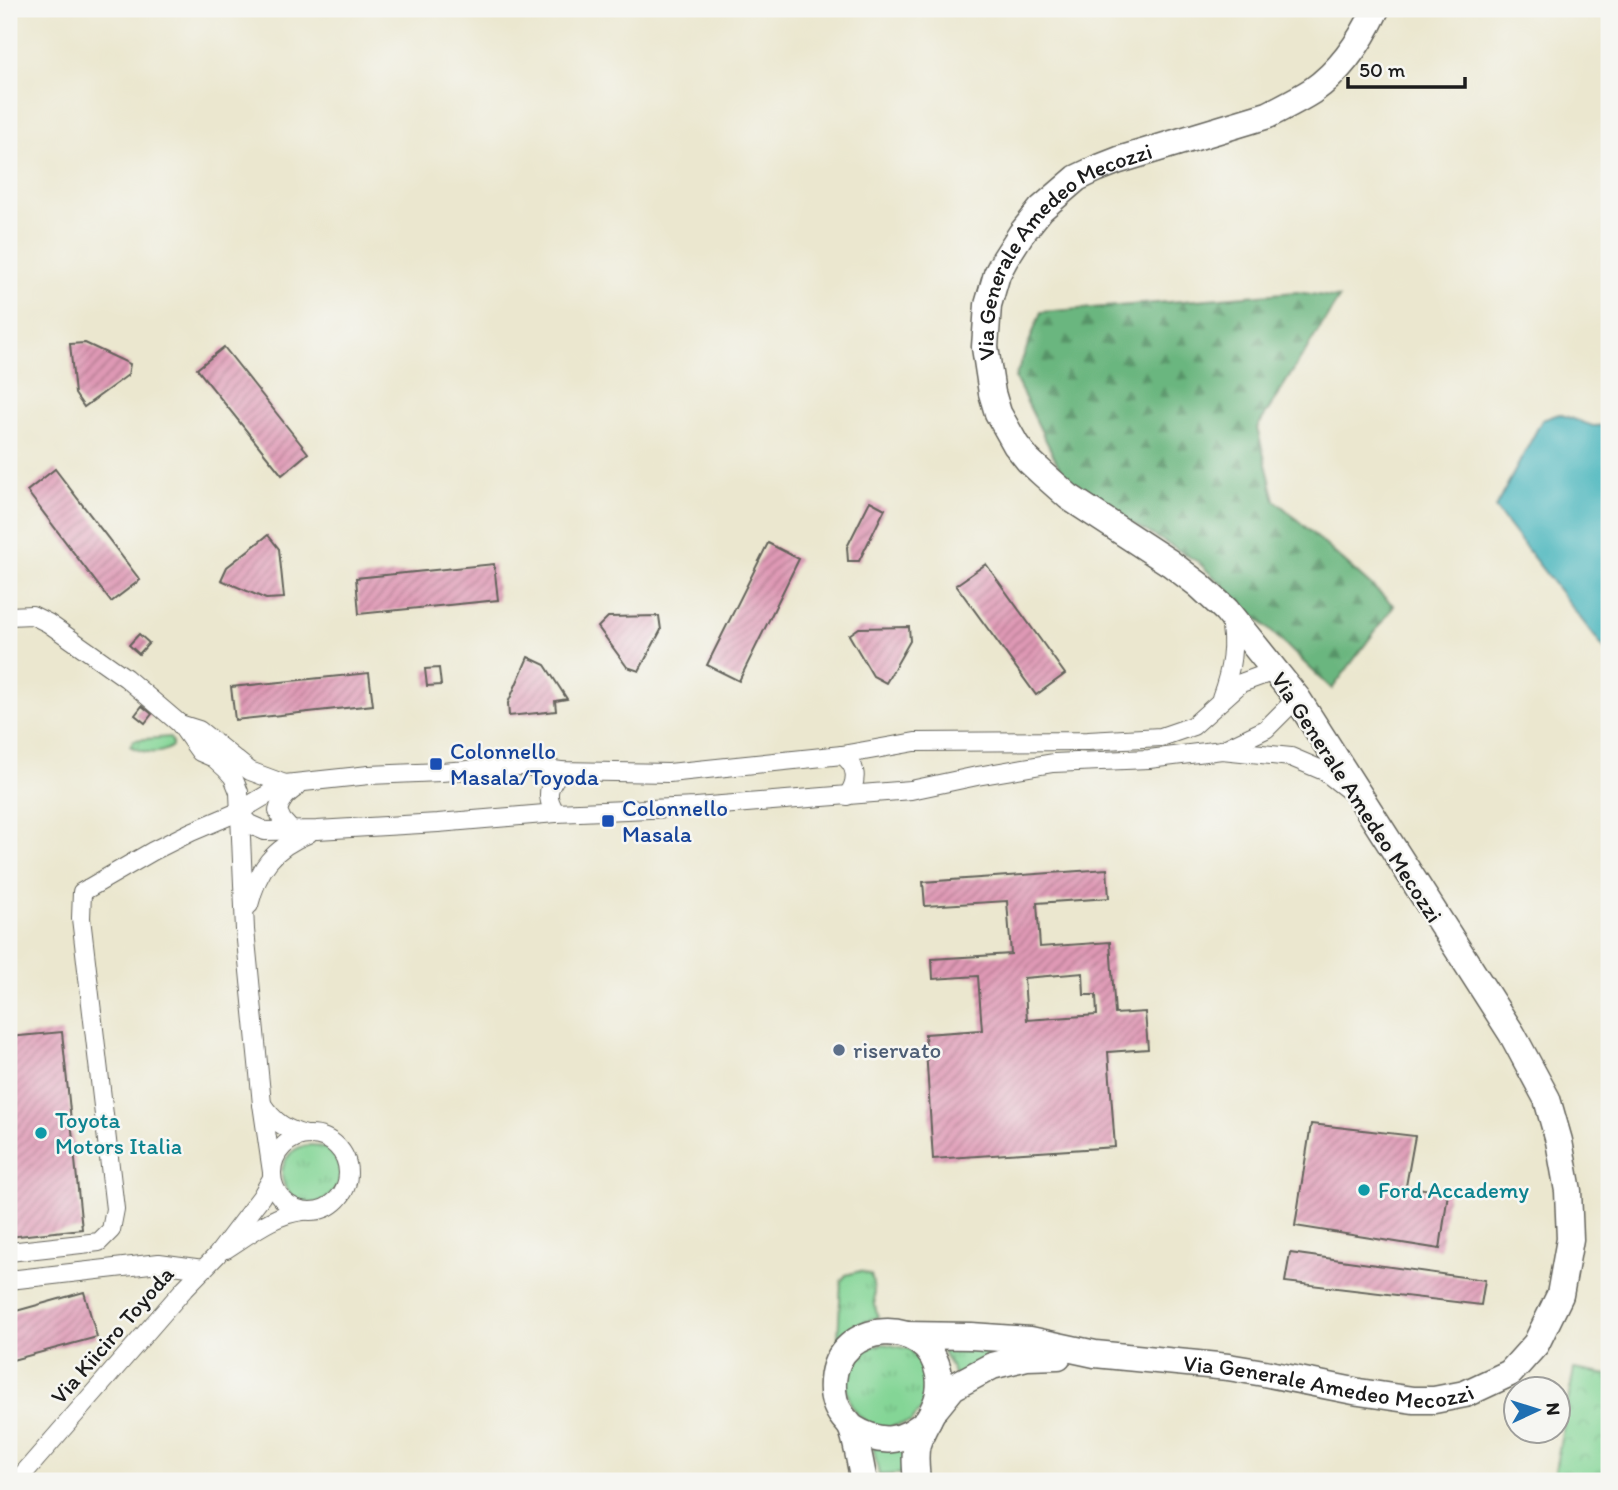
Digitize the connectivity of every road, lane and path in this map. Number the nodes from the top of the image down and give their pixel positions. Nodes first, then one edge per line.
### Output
1 (1376, 9) edge
2 (1226, 610) junction
3 (9, 617) edge
4 (1274, 671) junction
5 (1297, 698) junction
6 (1219, 704) junction
7 (180, 724) junction
8 (1222, 750) junction
9 (842, 755) junction
10 (561, 771) junction
11 (294, 784) junction
12 (847, 796) junction
13 (1362, 801) junction
14 (238, 812) junction
15 (556, 813) junction
16 (291, 830) junction
17 (317, 830) junction
18 (245, 930) junction
19 (262, 1104) junction
20 (306, 1135) junction
21 (272, 1175) junction
22 (305, 1211) junction
23 (9, 1252) edge
24 (217, 1255) junction
25 (203, 1269) junction
26 (9, 1280) edge
27 (905, 1335) junction
28 (1095, 1354) junction
29 (932, 1414) junction
30 (851, 1427) junction
31 (17, 1481) edge
32 (864, 1481) edge
33 (917, 1481) edge

1 - 2 street, Via Generale Amedeo Mecozzi
2 - 4 street, Via Generale Amedeo Mecozzi
2 - 6 street
3 - 7 street
4 - 5 street, Via Generale Amedeo Mecozzi
4 - 6 street
5 - 8 street
5 - 13 street, Via Generale Amedeo Mecozzi
6 - 9 street
7 - 11 street
7 - 14 street
8 - 12 street
8 - 13 street
9 - 10 street
9 - 12 street
10 - 11 street
10 - 15 street
11 - 14 street
11 - 16 street
12 - 15 street
13 - 28 street, Via Generale Amedeo Mecozzi
14 - 16 street
14 - 18 street
14 - 23 street
15 - 17 street
16 - 17 street
17 - 18 street
18 - 19 street
19 - 20 street
19 - 21 street
20 - 21 street
20 - 22 street
21 - 22 street
21 - 24 street, Via Kiiciro Toyoda
22 - 24 street, Via Kiiciro Toyoda
24 - 25 street, Via Kiiciro Toyoda
25 - 26 street
25 - 31 street, Via Kiiciro Toyoda
27 - 28 street, Via Generale Amedeo Mecozzi
27 - 29 street
27 - 30 street
28 - 29 street, Via Generale Amedeo Mecozzi
29 - 30 street
29 - 33 street
30 - 32 street

